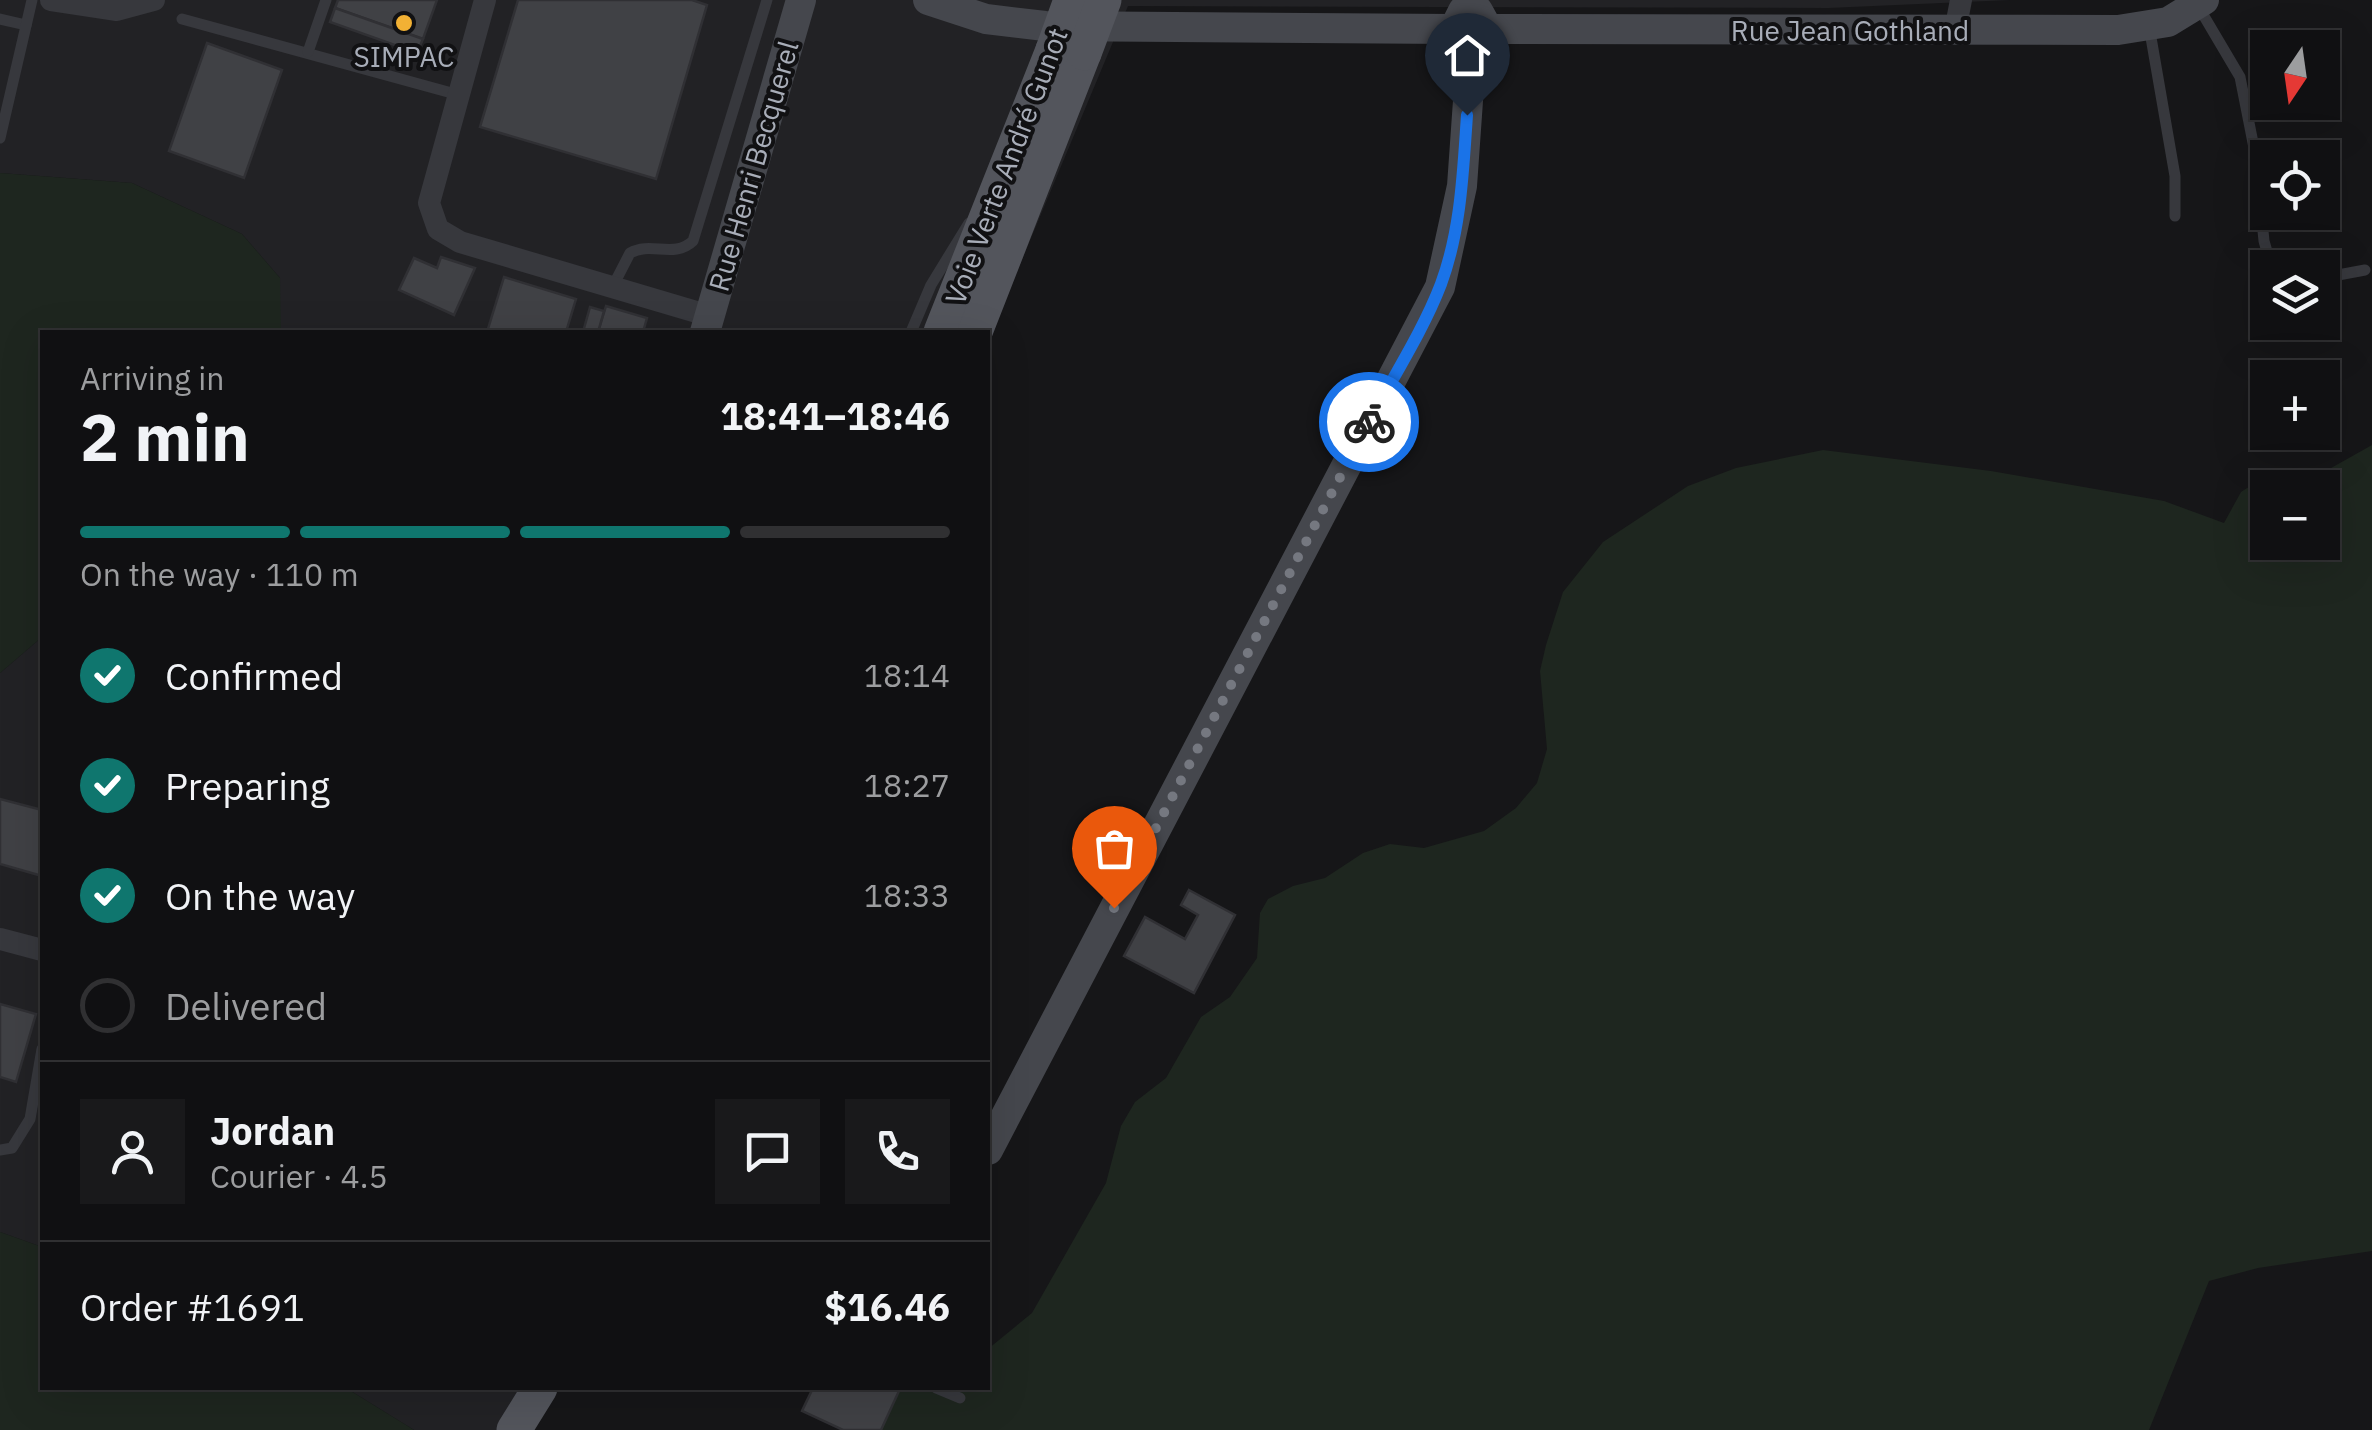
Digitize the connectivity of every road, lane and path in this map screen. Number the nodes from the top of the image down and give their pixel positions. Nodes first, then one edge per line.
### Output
1 (32, 0) edge
2 (51, 0) edge
3 (154, 0) edge
4 (326, 0) edge
5 (485, 0) edge
6 (768, 0) edge
7 (801, 0) edge
8 (928, 0) edge
9 (1071, 0) edge
10 (1104, 0) edge
11 (1961, 0) edge
12 (2200, 3) edge
13 (182, 19) dead end
14 (0, 20) edge
15 (1470, 22) edge
16 (26, 25) junction
17 (2149, 26) junction
18 (1955, 31) junction
19 (1069, 51) junction
20 (308, 52) junction
21 (459, 95) junction
22 (0, 138) edge
23 (1010, 161) junction
24 (2175, 216) dead end
25 (2267, 250) edge
26 (2365, 270) dead end
27 (2340, 275) edge
28 (613, 286) junction
29 (713, 327) edge
30 (911, 330) edge
31 (943, 330) edge
32 (975, 330) edge
33 (0, 939) edge
34 (40, 949) edge
35 (40, 1060) edge
36 (990, 1146) edge
37 (0, 1150) edge
38 (941, 1390) edge
39 (960, 1398) dead end

1 - 16 lane
2 - 3 street
4 - 20 lane
5 - 21 street
6 - 28 lane
7 - 29 street, Rue Henri Becquerel
8 - 15 street, Rue Jean Gothland
9 - 19 main road, Voie Verte André Gunot, bridge
10 - 19 main road, Voie Verte André Gunot, bridge
11 - 18 street
12 - 17 street, Rue Jean Gothland
12 - 25 lane
13 - 20 lane
14 - 16 lane
15 - 18 street, Rue Jean Gothland
15 - 36 street
16 - 22 lane
17 - 18 street, Rue Jean Gothland
17 - 24 lane
19 - 23 main road, Voie Verte André Gunot
19 - 32 main road, Voie Verte André Gunot
20 - 21 lane
21 - 28 street
23 - 30 lane
23 - 31 main road, Voie Verte André Gunot
26 - 27 lane
28 - 29 street
33 - 34 street
35 - 37 lane
38 - 39 lane

